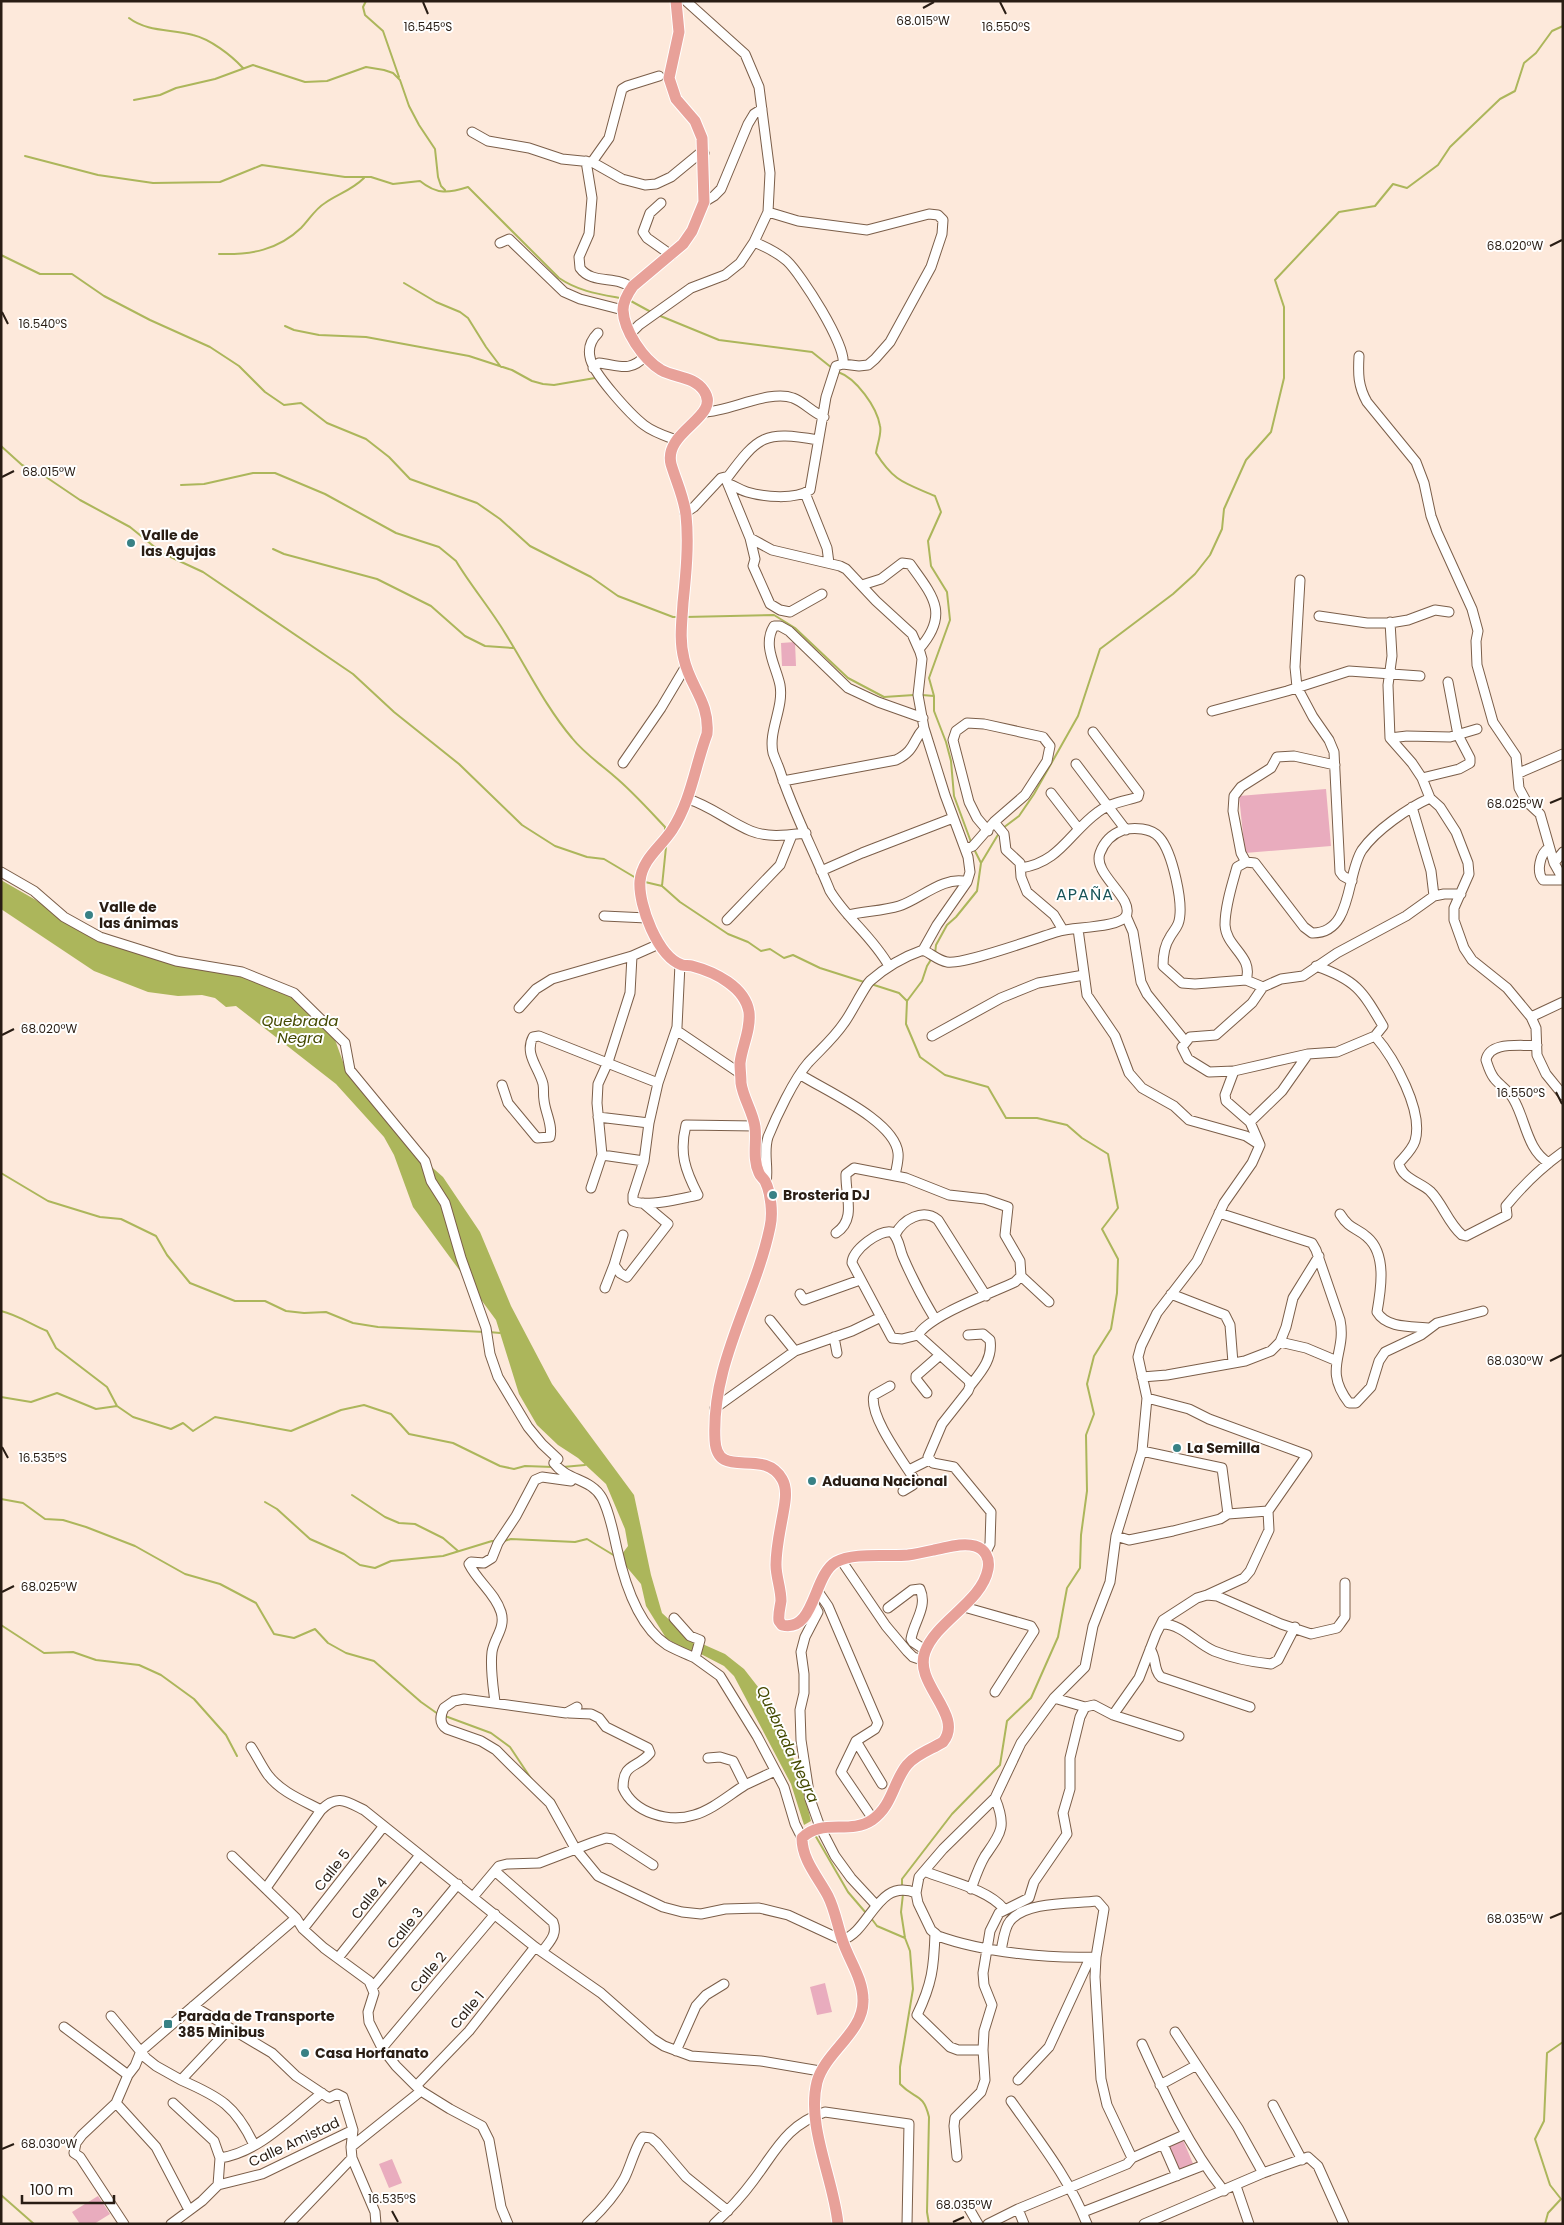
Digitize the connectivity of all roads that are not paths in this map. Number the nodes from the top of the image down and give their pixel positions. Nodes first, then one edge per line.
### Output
1 (676, 1) edge
2 (686, 1) edge
3 (660, 76) dead end
4 (762, 109) junction
5 (472, 132) dead end
6 (704, 153) junction
7 (589, 162) junction
8 (704, 202) junction
9 (661, 203) dead end
10 (768, 212) junction
11 (754, 242) junction
12 (500, 243) dead end
13 (671, 255) junction
14 (626, 299) junction
15 (598, 333) dead end
16 (631, 333) junction
17 (645, 356) junction
18 (1359, 356) dead end
19 (843, 364) junction
20 (593, 368) junction
21 (704, 412) junction
22 (824, 417) junction
23 (676, 440) junction
24 (818, 440) junction
25 (728, 481) junction
26 (805, 493) junction
27 (685, 513) junction
28 (750, 538) junction
29 (829, 563) junction
30 (1300, 580) dead end
31 (862, 585) junction
32 (822, 594) dead end
33 (1449, 612) dead end
34 (1319, 616) dead end
35 (1390, 622) junction
36 (919, 649) junction
37 (686, 666) junction
38 (1388, 674) junction
39 (1420, 676) dead end
40 (1448, 682) dead end
41 (1297, 687) junction
42 (1212, 711) dead end
43 (924, 723) junction
44 (1477, 729) dead end
45 (1093, 732) dead end
46 (1458, 735) junction
47 (1390, 738) junction
48 (1563, 754) edge
49 (623, 763) dead end
50 (1076, 764) dead end
51 (1335, 765) junction
52 (1519, 773) junction
53 (1422, 778) junction
54 (783, 781) junction
55 (1051, 793) dead end
56 (1430, 798) junction
57 (688, 799) junction
58 (1108, 806) junction
59 (1412, 808) junction
60 (953, 818) junction
61 (995, 823) junction
62 (1078, 828) junction
63 (988, 830) junction
64 (1126, 830) junction
65 (806, 833) junction
66 (792, 835) junction
67 (1549, 848) junction
68 (966, 850) junction
69 (1563, 852) edge
70 (1246, 862) junction
71 (1554, 863) junction
72 (1021, 868) junction
73 (822, 871) junction
74 (1, 872) edge
75 (1563, 879) edge
76 (1352, 881) junction
77 (968, 882) junction
78 (1461, 894) junction
79 (1434, 896) junction
80 (848, 915) junction
81 (604, 916) dead end
82 (1126, 916) junction
83 (647, 918) junction
84 (727, 920) dead end
85 (1078, 929) junction
86 (1063, 930) junction
87 (659, 944) junction
88 (923, 950) junction
89 (632, 956) junction
90 (680, 964) junction
91 (889, 966) junction
92 (1316, 966) junction
93 (1084, 975) junction
94 (1246, 980) junction
95 (1263, 986) junction
96 (1563, 1002) edge
97 (519, 1008) dead end
98 (1530, 1017) junction
99 (676, 1030) junction
100 (932, 1036) dead end
101 (1375, 1036) junction
102 (1185, 1041) junction
103 (1537, 1045) junction
104 (1308, 1054) junction
105 (608, 1062) junction
106 (1234, 1071) junction
107 (741, 1074) junction
108 (801, 1075) junction
109 (658, 1083) junction
110 (502, 1085) dead end
111 (1563, 1095) edge
112 (598, 1117) junction
113 (1250, 1122) junction
114 (649, 1124) junction
115 (755, 1126) junction
116 (1260, 1145) junction
117 (1563, 1152) edge
118 (602, 1155) junction
119 (644, 1161) junction
120 (1549, 1163) junction
121 (895, 1176) junction
122 (766, 1182) junction
123 (592, 1188) dead end
124 (643, 1203) junction
125 (1219, 1213) junction
126 (1340, 1214) dead end
127 (836, 1233) dead end
128 (623, 1235) dead end
129 (895, 1235) junction
130 (1319, 1256) junction
131 (614, 1264) junction
132 (1021, 1276) junction
133 (860, 1280) junction
134 (605, 1288) dead end
135 (800, 1294) dead end
136 (1171, 1294) junction
137 (986, 1296) junction
138 (1049, 1302) dead end
139 (1483, 1311) dead end
140 (882, 1317) junction
141 (935, 1319) junction
142 (770, 1320) dead end
143 (1430, 1328) junction
144 (918, 1335) junction
145 (968, 1335) dead end
146 (834, 1337) junction
147 (1280, 1342) junction
148 (795, 1351) junction
149 (838, 1353) dead end
150 (940, 1355) junction
151 (1336, 1361) junction
152 (1233, 1364) junction
153 (1142, 1377) junction
154 (890, 1386) dead end
155 (970, 1386) junction
156 (927, 1393) dead end
157 (1147, 1398) junction
158 (716, 1408) junction
159 (1142, 1451) junction
160 (929, 1460) junction
161 (909, 1470) junction
162 (578, 1478) junction
163 (903, 1491) dead end
164 (1268, 1511) junction
165 (1228, 1514) junction
166 (1116, 1536) junction
167 (986, 1552) junction
168 (841, 1560) junction
169 (1345, 1582) dead end
170 (817, 1590) junction
171 (1207, 1595) junction
172 (813, 1603) junction
173 (964, 1607) junction
174 (888, 1608) dead end
175 (674, 1618) dead end
176 (1163, 1624) junction
177 (1295, 1628) junction
178 (1150, 1649) junction
179 (695, 1656) junction
180 (924, 1656) junction
181 (995, 1692) dead end
182 (1054, 1698) junction
183 (494, 1702) junction
184 (577, 1707) dead end
185 (1086, 1707) junction
186 (1250, 1707) dead end
187 (566, 1713) junction
188 (1113, 1715) junction
189 (1179, 1736) dead end
190 (856, 1741) junction
191 (251, 1747) dead end
192 (708, 1758) dead end
193 (775, 1771) junction
194 (882, 1784) dead end
195 (745, 1785) junction
196 (995, 1798) junction
197 (321, 1810) junction
198 (873, 1819) junction
199 (383, 1827) junction
200 (811, 1832) junction
201 (575, 1848) junction
202 (420, 1855) junction
203 (232, 1856) dead end
204 (653, 1865) dead end
205 (924, 1871) junction
206 (496, 1872) junction
207 (458, 1884) junction
208 (266, 1888) junction
209 (971, 1889) junction
210 (912, 1891) junction
211 (473, 1897) junction
212 (874, 1908) junction
213 (1004, 1909) junction
214 (495, 1914) junction
215 (296, 1918) junction
216 (303, 1929) junction
217 (935, 1933) junction
218 (842, 1940) junction
219 (986, 1948) junction
220 (538, 1950) junction
221 (1001, 1951) junction
222 (338, 1958) junction
223 (1093, 1958) junction
224 (724, 1984) dead end
225 (372, 1988) junction
226 (193, 2006) junction
227 (111, 2016) dead end
228 (64, 2027) dead end
229 (230, 2028) junction
230 (1175, 2032) dead end
231 (1142, 2044) dead end
232 (382, 2048) junction
233 (983, 2050) junction
234 (676, 2051) junction
235 (141, 2052) junction
236 (1196, 2066) junction
237 (820, 2072) junction
238 (128, 2075) junction
239 (181, 2080) junction
240 (1018, 2080) dead end
241 (1160, 2085) junction
242 (419, 2088) junction
243 (322, 2093) junction
244 (1011, 2101) dead end
245 (173, 2103) dead end
246 (116, 2104) junction
247 (1273, 2105) dead end
248 (816, 2115) junction
249 (353, 2130) junction
250 (1186, 2134) junction
251 (1163, 2144) junction
252 (254, 2145) junction
253 (351, 2146) junction
254 (957, 2156) dead end
255 (220, 2158) junction
256 (352, 2158) junction
257 (1132, 2158) junction
258 (1302, 2160) junction
259 (1204, 2165) junction
260 (1263, 2173) junction
261 (1176, 2176) junction
262 (218, 2185) junction
263 (1236, 2186) junction
264 (1069, 2187) junction
265 (1224, 2191) junction
266 (967, 2205) dead end
267 (1018, 2209) junction
268 (189, 2210) junction
269 (728, 2211) junction
270 (1083, 2212) junction
271 (124, 2224) edge
272 (171, 2224) edge
273 (289, 2224) edge
274 (376, 2224) edge
275 (508, 2224) edge
276 (587, 2224) edge
277 (714, 2224) edge
278 (838, 2224) edge
279 (907, 2224) edge
280 (978, 2224) edge
281 (988, 2224) edge
282 (1024, 2224) edge
283 (1087, 2224) edge
284 (1144, 2224) edge
285 (1249, 2224) edge
286 (1344, 2224) edge

1 - 6 main road
2 - 4 street
3 - 7 street
4 - 8 street
4 - 10 street
5 - 7 street
6 - 7 street
6 - 8 main road
7 - 14 street
8 - 13 main road
9 - 13 street
10 - 11 street
10 - 19 street
11 - 16 street
11 - 19 street
12 - 14 street
13 - 14 main road
14 - 16 main road
15 - 20 street
16 - 17 main road
17 - 20 street
17 - 21 main road
18 - 52 street
19 - 22 street
20 - 23 street
21 - 22 street
21 - 23 main road
22 - 24 street
23 - 27 main road
24 - 25 street
24 - 26 street
25 - 26 street
25 - 27 street
25 - 28 street
26 - 29 street
27 - 37 main road
28 - 29 street
28 - 32 street
29 - 31 street
30 - 41 street
31 - 36 street
31 - 36 street
33 - 35 street
34 - 35 street
35 - 38 street
36 - 43 street
37 - 49 street
37 - 57 main road
38 - 39 street
38 - 41 street
38 - 47 street
40 - 46 street
41 - 42 street
41 - 51 street
43 - 54 street
43 - 54 street
43 - 60 street
44 - 46 street
45 - 58 street
46 - 47 street
46 - 53 street
47 - 53 street
48 - 52 street
50 - 58 street
51 - 70 street
51 - 76 street
52 - 67 street
53 - 56 street
54 - 65 street
55 - 62 street
56 - 59 street
56 - 78 street
57 - 66 street
57 - 83 main road
58 - 62 street
58 - 64 street
59 - 76 street
59 - 79 street
60 - 68 street
60 - 73 street
61 - 63 street
61 - 63 street
61 - 72 street
62 - 72 street
63 - 68 street
64 - 82 street
64 - 94 street
65 - 66 street
65 - 73 street
66 - 84 street
67 - 71 street
67 - 75 street
68 - 77 street
69 - 71 street
70 - 76 street
70 - 94 street
71 - 75 street
72 - 86 street
73 - 80 street
74 - 162 street
77 - 80 street
77 - 88 street
78 - 79 street
78 - 98 street
79 - 92 street
80 - 91 street
81 - 83 street
82 - 85 street
82 - 102 street
83 - 87 main road
85 - 86 street
85 - 93 street
86 - 88 street
87 - 89 street
87 - 90 main road
88 - 91 street
89 - 97 street
89 - 105 street
90 - 99 street
90 - 107 main road
91 - 108 street
92 - 95 street
92 - 101 street
93 - 100 street
93 - 116 street
94 - 95 street
95 - 102 street
96 - 98 street
98 - 103 street
99 - 107 street
99 - 109 street
101 - 104 street
101 - 120 street
102 - 106 street
103 - 111 street
103 - 120 street
104 - 106 street
104 - 113 street
105 - 109 street
105 - 110 street
105 - 112 street
106 - 113 street
107 - 115 main road
108 - 121 street
108 - 122 street
109 - 114 street
112 - 114 street
112 - 118 street
113 - 116 street
114 - 119 street
115 - 122 main road
115 - 124 street
116 - 125 street
117 - 120 street
118 - 119 street
118 - 123 street
119 - 124 street
121 - 127 street
121 - 132 street
122 - 158 main road
124 - 131 street
125 - 130 street
125 - 136 street
126 - 143 street
128 - 131 street
129 - 133 street
129 - 137 street
129 - 141 street
130 - 147 street
130 - 151 street
131 - 134 street
132 - 137 street
132 - 138 street
133 - 135 street
133 - 140 street
136 - 152 street
136 - 153 street
137 - 141 street
139 - 143 street
140 - 144 street
140 - 146 street
141 - 144 street
142 - 148 street
143 - 151 street
144 - 150 street
145 - 155 street
146 - 148 street
146 - 149 street
147 - 151 street
147 - 152 street
148 - 158 street
150 - 155 street
150 - 156 street
152 - 153 street
153 - 157 street
154 - 161 street
155 - 160 street
157 - 159 street
157 - 164 street
158 - 172 main road
159 - 165 street
159 - 166 street
160 - 161 street
160 - 167 street
161 - 163 street
162 - 179 street
162 - 183 street
164 - 165 street
164 - 171 street
165 - 166 street
166 - 182 street
167 - 168 main road
167 - 173 main road
168 - 170 main road
168 - 180 street
169 - 177 street
170 - 172 main road
170 - 190 street
171 - 176 street
171 - 177 street
172 - 200 street
173 - 180 main road
173 - 181 street
174 - 180 street
175 - 179 street
176 - 177 street
176 - 178 street
178 - 186 street
178 - 188 street
179 - 193 street
180 - 198 main road
182 - 185 street
182 - 196 street
183 - 187 street
183 - 201 street
184 - 187 street
185 - 188 street
185 - 213 street
187 - 195 street
188 - 189 street
190 - 194 street
190 - 198 street
191 - 197 street
192 - 195 street
193 - 195 street
193 - 200 street
196 - 205 street
196 - 209 street
197 - 199 street
197 - 208 street
198 - 200 main road
199 - 202 street
199 - 216 street, Calle 5
200 - 212 street
200 - 218 main road
201 - 204 street
201 - 206 street
201 - 218 street
202 - 207 street
202 - 222 street, Calle 4
203 - 208 street
205 - 209 street
205 - 210 street
206 - 211 street
206 - 220 street, Calle 1
207 - 211 street
207 - 225 street, Calle 3
208 - 215 street
209 - 213 street
210 - 212 street
210 - 217 street
211 - 214 street
212 - 218 street
213 - 219 street
214 - 220 street
214 - 232 street, Calle 2
215 - 216 street
215 - 226 street
216 - 222 street
217 - 219 street
217 - 233 street
218 - 237 main road
219 - 221 street
219 - 233 street
220 - 234 street
220 - 242 street, Calle 1
221 - 223 street
221 - 223 street
222 - 225 street
223 - 240 street
223 - 257 street
224 - 234 street
225 - 232 street
226 - 229 street
226 - 235 street
227 - 235 street
228 - 238 street
229 - 239 street
229 - 243 street
230 - 236 street
231 - 241 street
232 - 242 street
233 - 254 street
234 - 237 street
235 - 238 street
235 - 239 street
236 - 241 street
236 - 260 street
237 - 248 main road
238 - 246 street
239 - 252 street
241 - 250 street
242 - 253 street, Calle 1
242 - 275 street
243 - 249 street
243 - 252 street
244 - 264 street
245 - 255 street
246 - 268 street
246 - 271 street
247 - 258 street
248 - 269 street
248 - 278 main road
248 - 279 street
249 - 253 street
249 - 262 street, Calle Amistad
250 - 251 street
250 - 259 street
251 - 257 street
251 - 261 street
252 - 255 street
253 - 256 street
255 - 262 street
256 - 273 street
256 - 274 street
257 - 264 street
258 - 260 street
258 - 286 street
259 - 261 street
259 - 265 street
260 - 263 street
261 - 270 street
262 - 268 street, Calle Amistad
263 - 265 street
263 - 285 street
264 - 267 street
264 - 270 street
265 - 284 street
266 - 280 street
267 - 281 street
267 - 282 street
268 - 272 street, Calle Amistad
269 - 276 street
269 - 277 street
270 - 283 street

